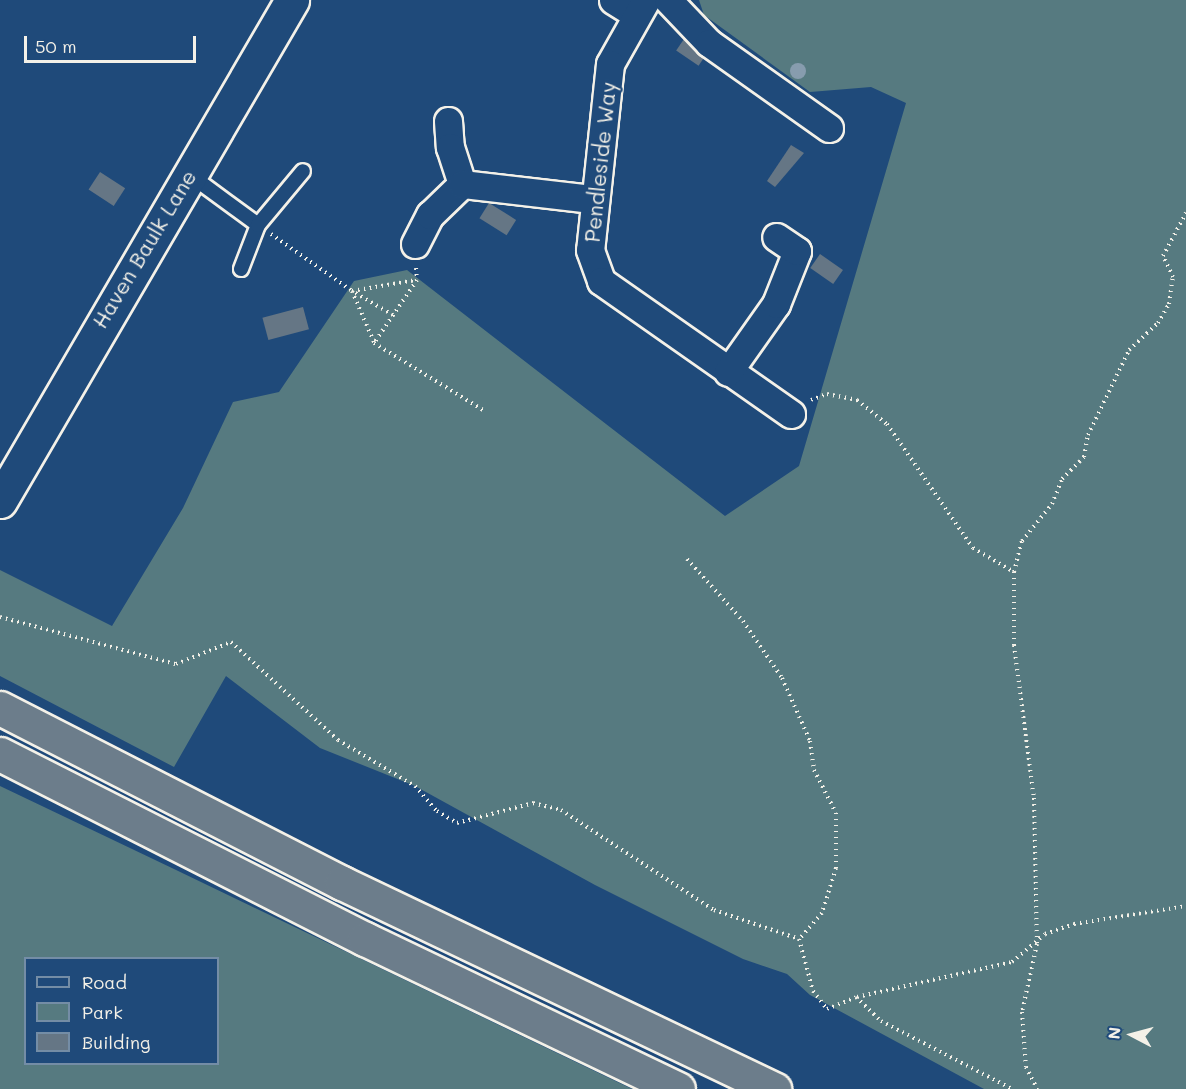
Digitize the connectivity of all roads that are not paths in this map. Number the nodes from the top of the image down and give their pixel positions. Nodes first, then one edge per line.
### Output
1 (292, 0) edge
2 (668, 0) edge
3 (631, 4) edge
4 (448, 121) dead end
5 (829, 128) dead end
6 (303, 171) dead end
7 (188, 174) junction
8 (462, 184) junction
9 (591, 199) junction
10 (258, 225) junction
11 (776, 237) dead end
12 (415, 243) road end
13 (241, 269) dead end
14 (728, 372) junction
15 (790, 414) road end
16 (0, 501) edge
17 (0, 708) edge
18 (0, 754) edge
19 (678, 1089) edge
20 (774, 1089) edge

1 - 7 street, Haven Baulk Lane
2 - 5 street
3 - 9 street, Pendleside Way
4 - 8 street
6 - 10 lane
7 - 10 lane
7 - 16 street, Haven Baulk Lane
8 - 9 street
8 - 12 street
9 - 14 street, Pendleside Way
10 - 13 lane
11 - 14 street
14 - 15 street, Pendleside Way
17 - 20 highway
18 - 19 highway

